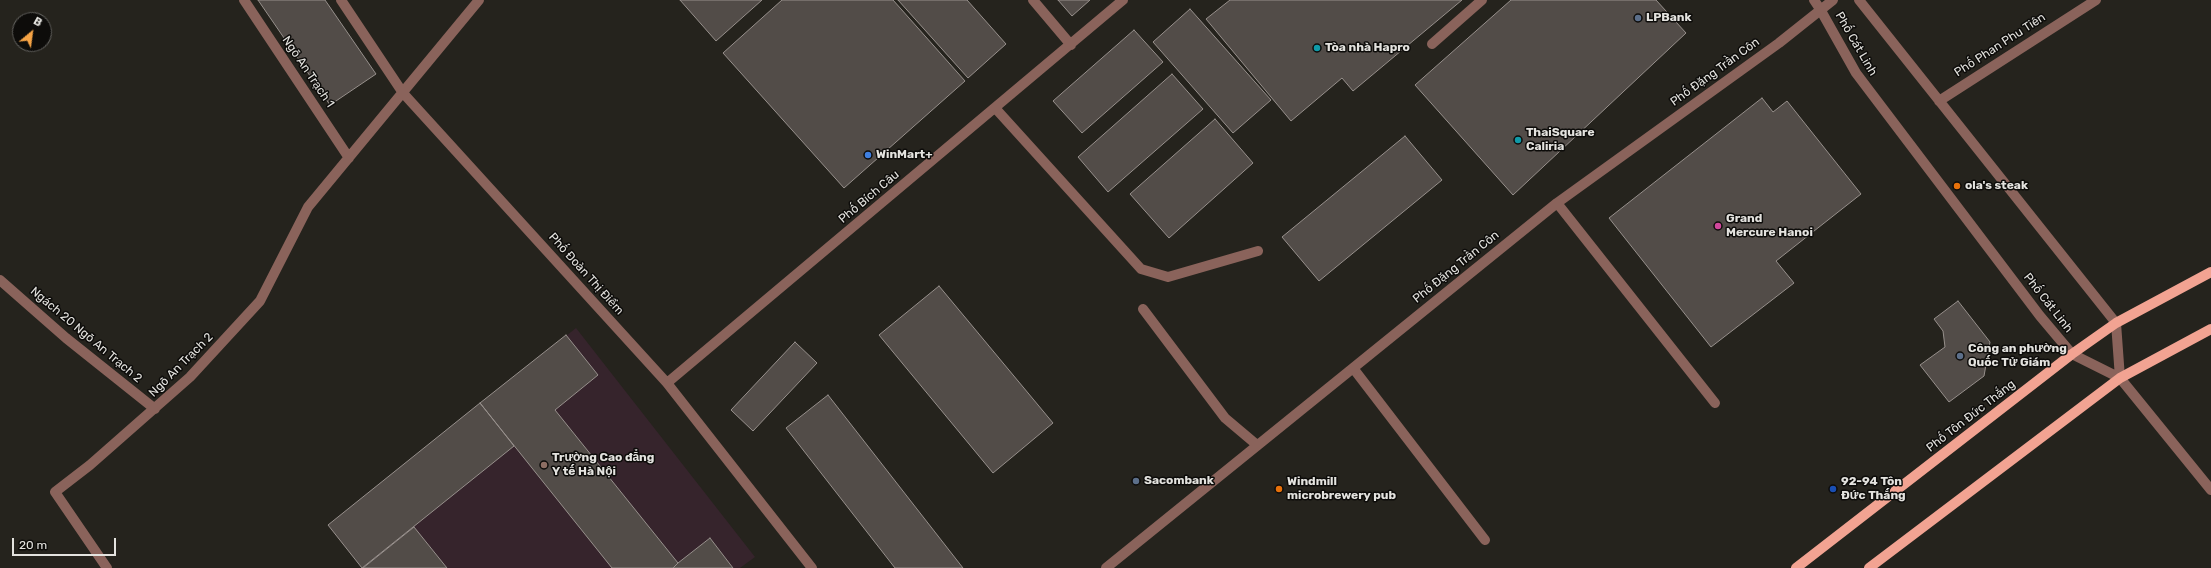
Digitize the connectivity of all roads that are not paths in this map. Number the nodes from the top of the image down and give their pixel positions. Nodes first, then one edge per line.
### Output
1 (244, 0) edge
2 (341, 0) edge
3 (479, 0) edge
4 (1033, 0) edge
5 (1123, 0) edge
6 (1482, 0) edge
7 (1814, 0) edge
8 (1833, 0) edge
9 (1859, 0) edge
10 (2096, 0) edge
11 (1820, 9) junction
12 (1432, 44) dead end
13 (1071, 45) junction
14 (403, 93) junction
15 (1939, 101) junction
16 (996, 109) junction
17 (349, 158) junction
18 (1556, 203) junction
19 (1258, 251) dead end
20 (2211, 272) edge
21 (0, 280) edge
22 (1143, 309) dead end
23 (2116, 323) junction
24 (2211, 329) edge
25 (2072, 354) junction
26 (1353, 368) junction
27 (2120, 378) junction
28 (667, 383) junction
29 (1715, 402) dead end
30 (155, 410) junction
31 (1257, 445) junction
32 (2211, 490) edge
33 (1485, 540) dead end
34 (107, 568) edge
35 (812, 568) edge
36 (1106, 568) edge
37 (1796, 568) edge
38 (1869, 568) edge

1 - 17 street, Ngõ An Trạch 1
2 - 14 street, Phố Đoàn Thị Điểm
3 - 14 street, Ngõ An Trạch 2
4 - 13 street
5 - 13 street, Phố Bích Câu
6 - 12 street
7 - 11 street, Phố Cát Linh
8 - 11 street, Phố Đặng Trần Côn
9 - 15 street, Phố Cát Linh
10 - 15 street, Phố Phan Phu Tiên
11 - 18 street, Phố Đặng Trần Côn
11 - 25 street, Phố Cát Linh
13 - 16 street, Phố Bích Câu
14 - 17 street, Ngõ An Trạch 2
14 - 28 street, Phố Đoàn Thị Điểm
15 - 23 street, Phố Cát Linh
16 - 19 street
16 - 28 street, Phố Bích Câu
17 - 30 street, Ngõ An Trạch 2
18 - 26 street, Phố Đặng Trần Côn
18 - 29 street
20 - 23 main road, Phố Tôn Đức Thắng
21 - 30 street, Ngách 20 Ngõ An Trạch 2
22 - 31 street
23 - 25 main road, Phố Tôn Đức Thắng
23 - 27 street
24 - 27 main road
25 - 27 street, Phố Cát Linh
25 - 37 main road, Phố Tôn Đức Thắng
26 - 31 street, Phố Đặng Trần Côn
26 - 33 street
27 - 32 street
27 - 38 main road
28 - 35 street, Phố Đoàn Thị Điểm
30 - 34 street, Ngõ An Trạch 2
31 - 36 street, Phố Đặng Trần Côn

